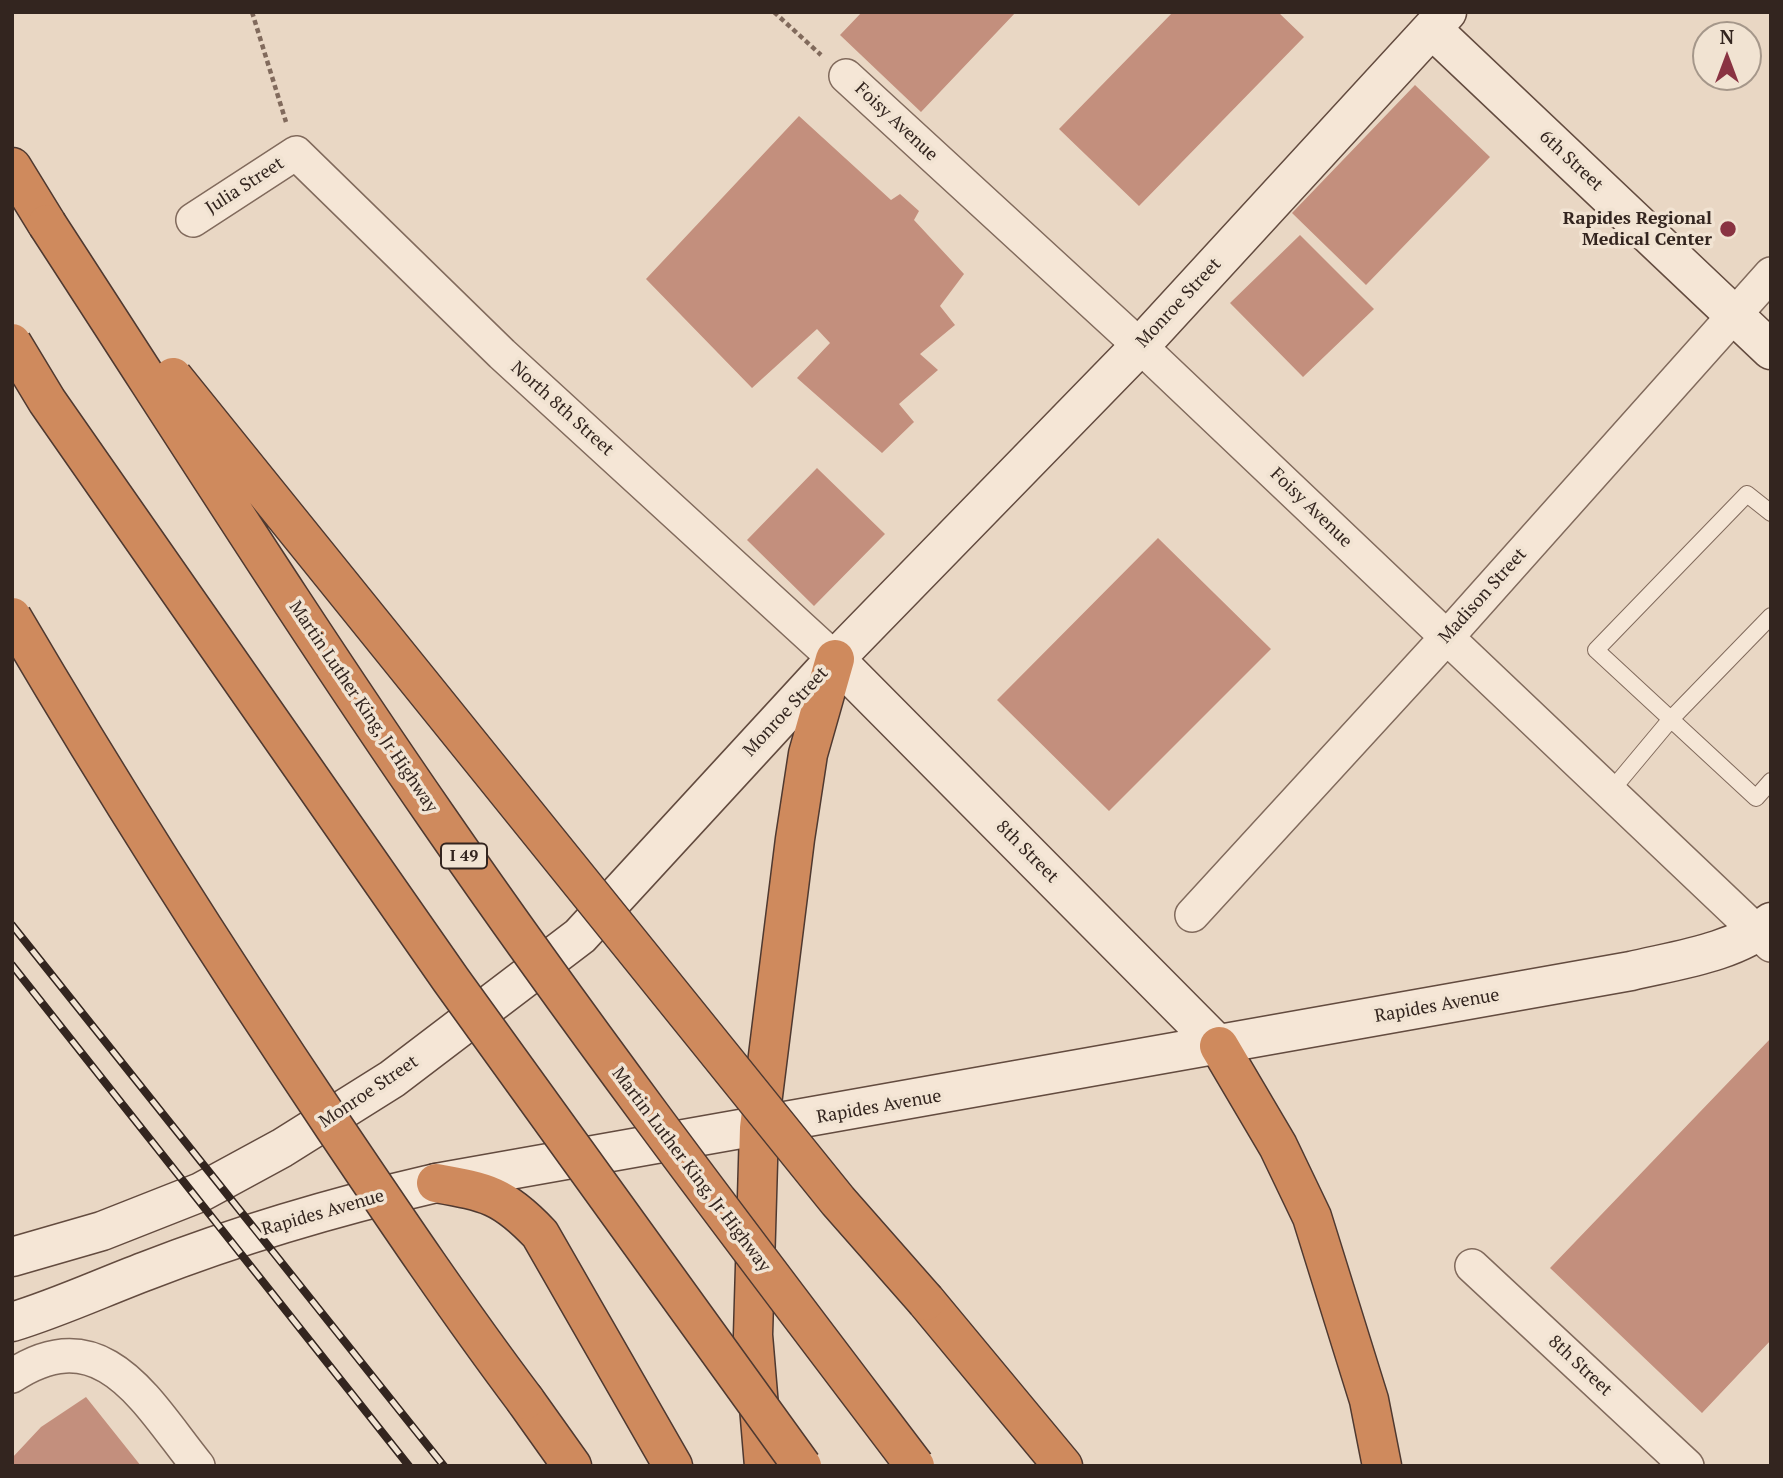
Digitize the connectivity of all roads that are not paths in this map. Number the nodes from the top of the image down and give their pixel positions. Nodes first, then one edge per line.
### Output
1 (1439, 21) edge
2 (846, 76) road end
3 (296, 153) joint
4 (12, 167) edge
5 (193, 220) dead end
6 (47, 224) junction
7 (1771, 274) edge
8 (1733, 315) junction
9 (12, 343) edge
10 (1140, 346) junction
11 (1771, 350) edge
12 (1771, 513) edge
13 (1771, 616) edge
14 (12, 617) edge
15 (1447, 637) junction
16 (835, 659) junction
17 (1671, 719) junction
18 (1771, 781) edge
19 (1610, 792) junction
20 (1192, 915) dead end
21 (1766, 933) edge
22 (1219, 1046) junction
23 (759, 1128) junction
24 (436, 1183) junction
25 (12, 1257) edge
26 (1472, 1266) dead end
27 (29, 1317) edge
28 (12, 1330) edge
29 (12, 1377) edge
30 (198, 1466) edge
31 (572, 1466) edge
32 (673, 1466) edge
33 (764, 1466) edge
34 (802, 1466) edge
35 (915, 1466) edge
36 (1063, 1466) edge
37 (1382, 1466) edge
38 (1687, 1466) edge

1 - 8 main road, 6th Street
1 - 10 main road, Monroe Street
2 - 10 street, Foisy Avenue
3 - 5 street, Julia Street
3 - 16 street, North 8th Street
4 - 6 highway, Martin Luther King, Jr Highway / I 49
6 - 35 highway, Martin Luther King, Jr Highway / I 49, bridge
6 - 36 highway, bridge
7 - 8 street, Madison Street
8 - 11 main road, 6th Street
8 - 15 street, Madison Street
9 - 34 highway, bridge
10 - 15 street, Foisy Avenue
10 - 16 main road, Monroe Street
12 - 17 lane
13 - 17 lane
14 - 31 highway, bridge
15 - 19 street, Foisy Avenue
15 - 20 street, Madison Street
16 - 22 main road, 8th Street
16 - 23 highway
16 - 25 main road, Monroe Street
17 - 18 lane
17 - 19 lane
19 - 21 street, Foisy Avenue
21 - 22 main road, Rapides Avenue
22 - 23 main road, Rapides Avenue
22 - 37 highway
23 - 24 main road, Rapides Avenue
23 - 33 highway
24 - 27 main road, Rapides Avenue
24 - 32 highway
26 - 38 street, 8th Street
27 - 28 main road
29 - 30 street

